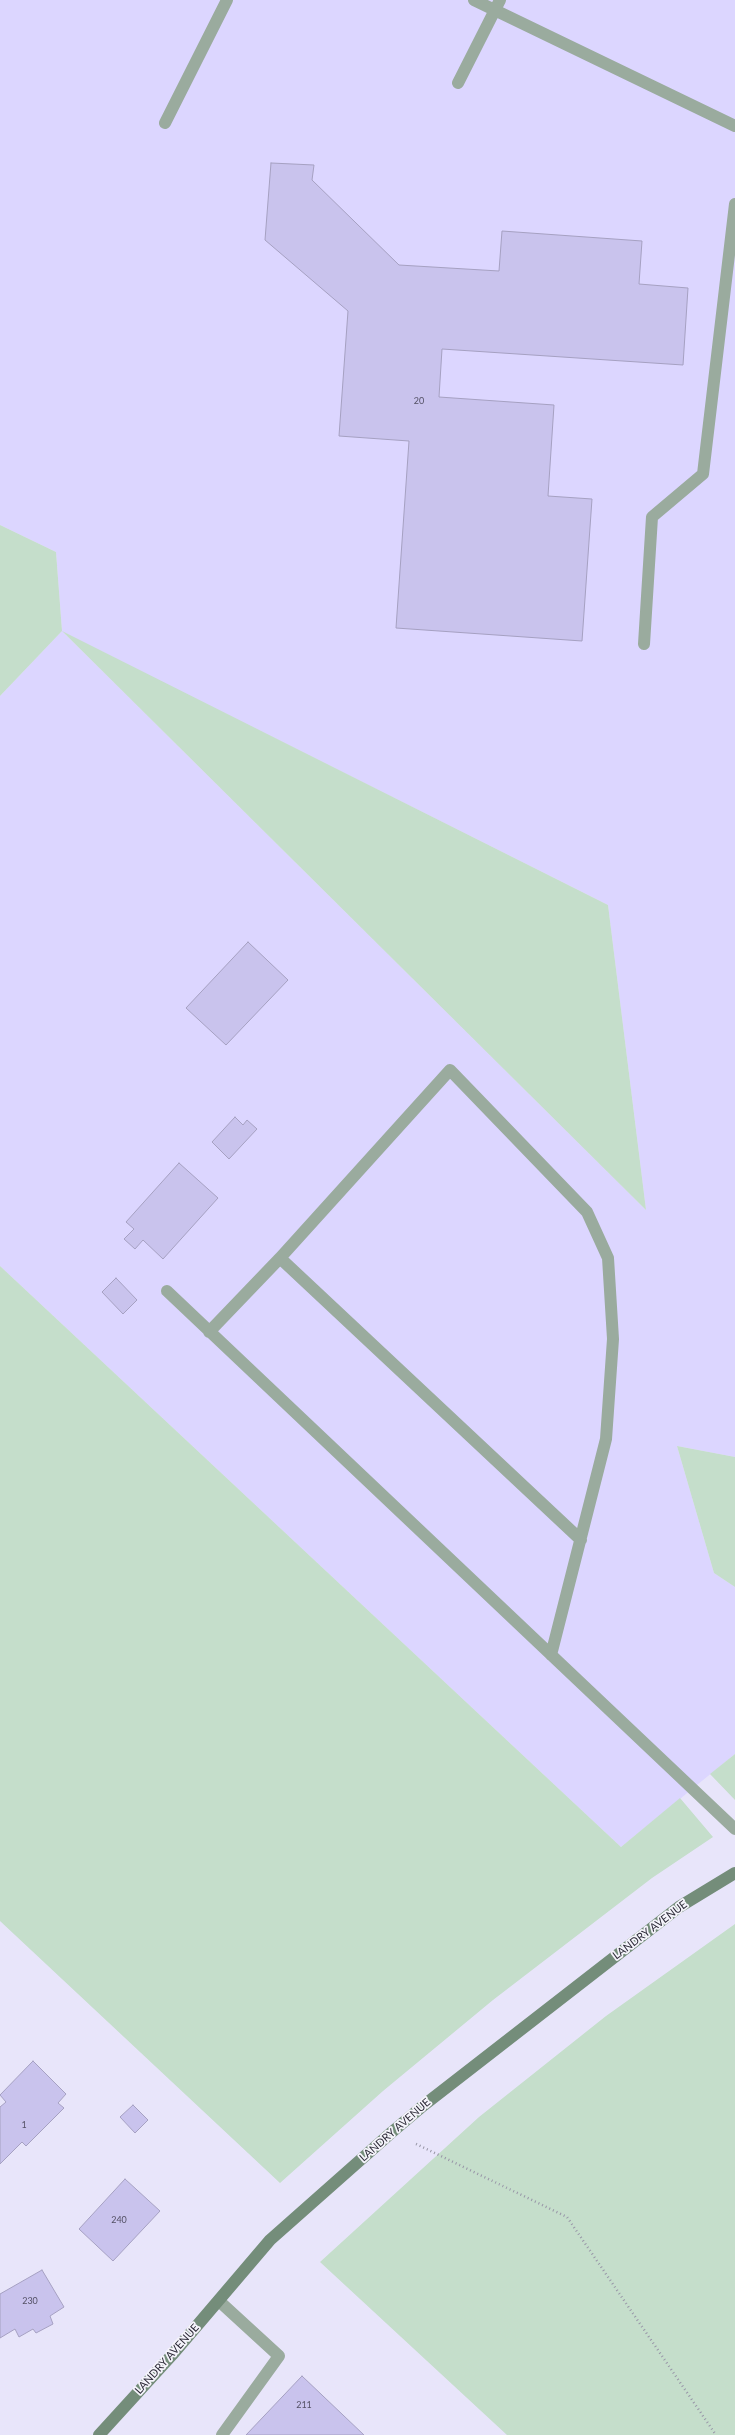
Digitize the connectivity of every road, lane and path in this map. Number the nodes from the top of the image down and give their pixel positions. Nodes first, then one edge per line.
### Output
1 (227, 0) edge
2 (474, 0) edge
3 (497, 5) edge
4 (458, 83) dead end
5 (165, 123) dead end
6 (735, 126) edge
7 (735, 204) edge
8 (644, 644) dead end
9 (280, 1258) junction
10 (167, 1291) dead end
11 (209, 1332) junction
12 (581, 1540) junction
13 (551, 1655) junction
14 (735, 1829) edge
15 (735, 1873) edge
16 (392, 2132) junction
17 (219, 2300) junction
18 (99, 2435) edge
19 (222, 2435) edge
20 (716, 2435) edge

1 - 5 lane
2 - 3 lane
3 - 4 lane
3 - 6 lane
7 - 8 lane
9 - 11 lane
9 - 12 lane
9 - 12 lane
10 - 11 lane
11 - 13 lane
12 - 13 lane
13 - 14 lane
15 - 16 street, LANDRY AVENUE
16 - 17 street, LANDRY AVENUE
16 - 20 path
17 - 18 street, LANDRY AVENUE
17 - 19 lane

